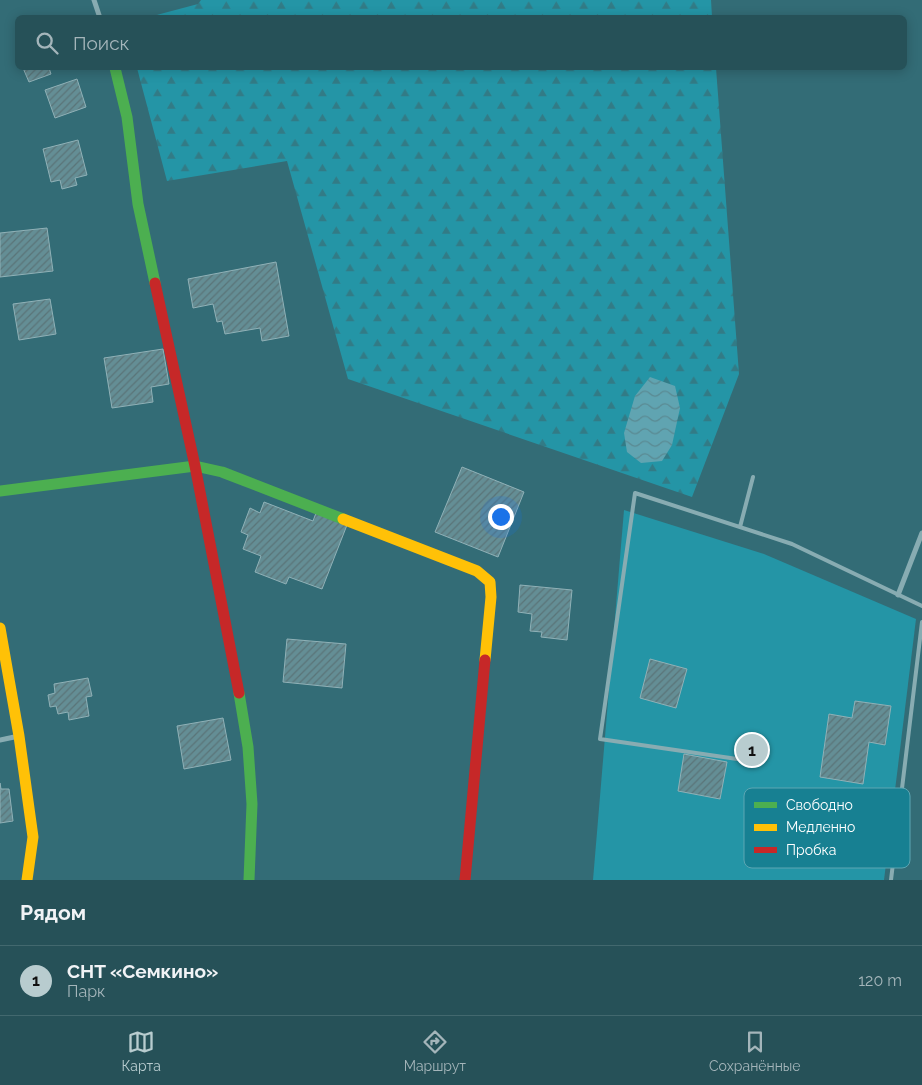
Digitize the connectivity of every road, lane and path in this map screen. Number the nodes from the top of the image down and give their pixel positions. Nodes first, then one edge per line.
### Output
1 (94, 0) edge
2 (99, 15) edge
3 (115, 70) edge
4 (196, 466) junction
5 (753, 477) dead end
6 (0, 491) edge
7 (740, 527) junction
8 (922, 533) edge
9 (898, 595) junction
10 (922, 606) edge
11 (922, 622) edge
12 (0, 628) edge
13 (19, 736) junction
14 (0, 740) edge
15 (744, 760) dead end
16 (902, 788) edge
17 (27, 880) edge
18 (249, 880) edge
19 (465, 880) edge

1 - 2 street
3 - 4 street
4 - 6 street
4 - 18 street
4 - 19 street
5 - 7 lane
7 - 9 lane
7 - 15 lane
8 - 9 street
9 - 10 lane
11 - 16 lane
12 - 13 street
13 - 14 street
13 - 17 street

